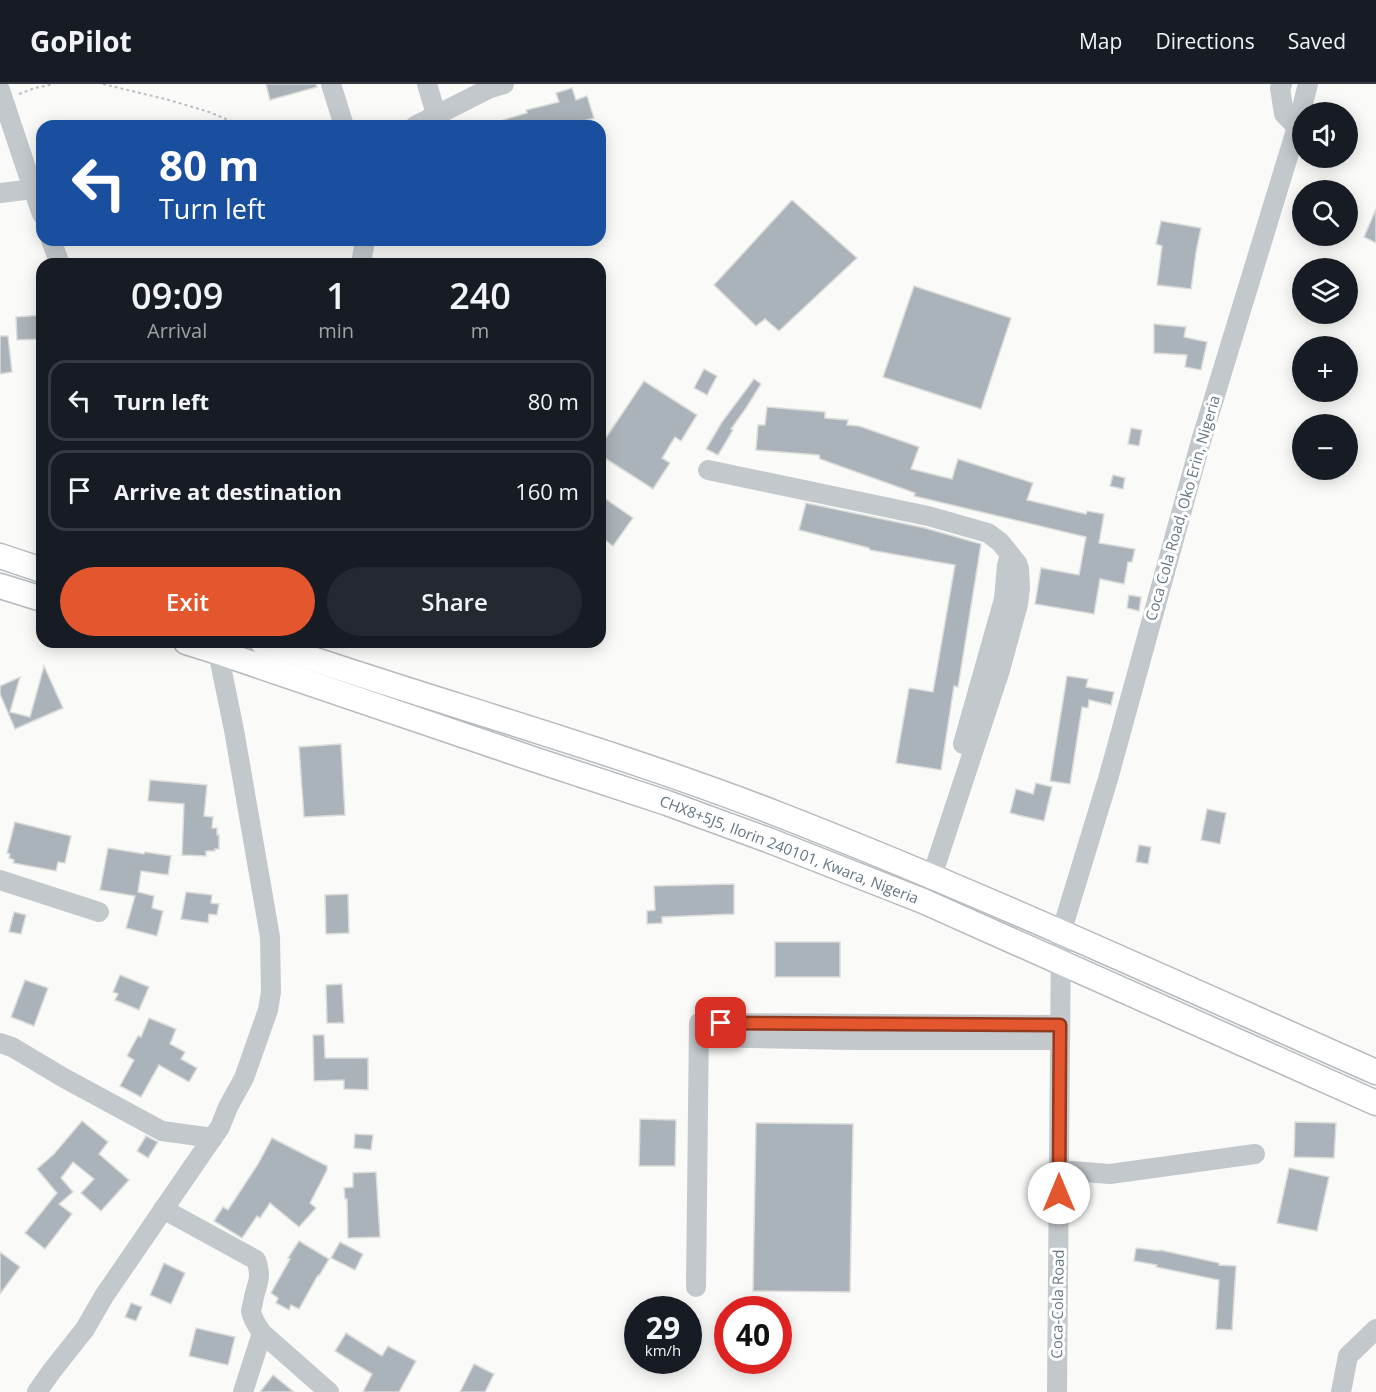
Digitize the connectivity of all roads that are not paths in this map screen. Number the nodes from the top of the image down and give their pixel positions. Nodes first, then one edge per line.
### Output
1 (331, 84) edge
2 (427, 84) edge
3 (504, 84) edge
4 (1282, 84) edge
5 (1308, 84) edge
6 (2, 95) edge
7 (1303, 102) edge
8 (436, 114) junction
9 (342, 120) edge
10 (426, 120) edge
11 (1292, 122) edge
12 (1292, 143) edge
13 (33, 189) junction
14 (0, 193) edge
15 (36, 197) edge
16 (708, 470) dead end
17 (0, 556) edge
18 (36, 568) edge
19 (0, 586) edge
20 (36, 597) edge
21 (205, 648) edge
22 (297, 648) edge
23 (218, 652) junction
24 (927, 874) junction
25 (0, 880) edge
26 (99, 912) dead end
27 (1061, 933) junction
28 (1060, 963) junction
29 (1060, 1032) junction
30 (0, 1043) edge
31 (1376, 1072) edge
32 (1376, 1103) edge
33 (213, 1138) junction
34 (1255, 1154) dead end
35 (1059, 1170) junction
36 (163, 1209) junction
37 (696, 1287) dead end
38 (1376, 1329) edge
39 (262, 1333) junction
40 (37, 1392) edge
41 (243, 1392) edge
42 (329, 1392) edge
43 (1057, 1392) edge
44 (1341, 1392) edge

1 - 9 street
2 - 8 street
3 - 8 street
4 - 11 street
5 - 7 street, Coca Cola Road, Oko Erin, Nigeria
6 - 13 street
8 - 10 street
12 - 27 street, Coca Cola Road, Oko Erin, Nigeria
13 - 14 street
13 - 15 street
16 - 24 street
17 - 18 main road
19 - 20 main road
21 - 23 main road, CHX8+5J5, Ilorin 240101, Kwara, Nigeria
22 - 24 main road, CHX8+5J5, Ilorin 240101, Kwara, Nigeria
23 - 28 main road, CHX8+5J5, Ilorin 240101, Kwara, Nigeria
23 - 33 street
24 - 27 main road, CHX8+5J5, Ilorin 240101, Kwara, Nigeria
25 - 26 street
27 - 28 street, Coca Cola Road, Oko Erin, Nigeria
27 - 31 main road, CHX8+5J5, Ilorin 240101, Kwara, Nigeria
28 - 29 street, Coca-Cola Road
28 - 32 main road, CHX8+5J5, Ilorin 240101, Kwara, Nigeria
29 - 35 street, Coca-Cola Road
29 - 37 street
30 - 33 street
33 - 36 street
34 - 35 street
35 - 43 street, Coca-Cola Road
36 - 39 street
36 - 40 street
38 - 44 street
39 - 41 street
39 - 42 street

